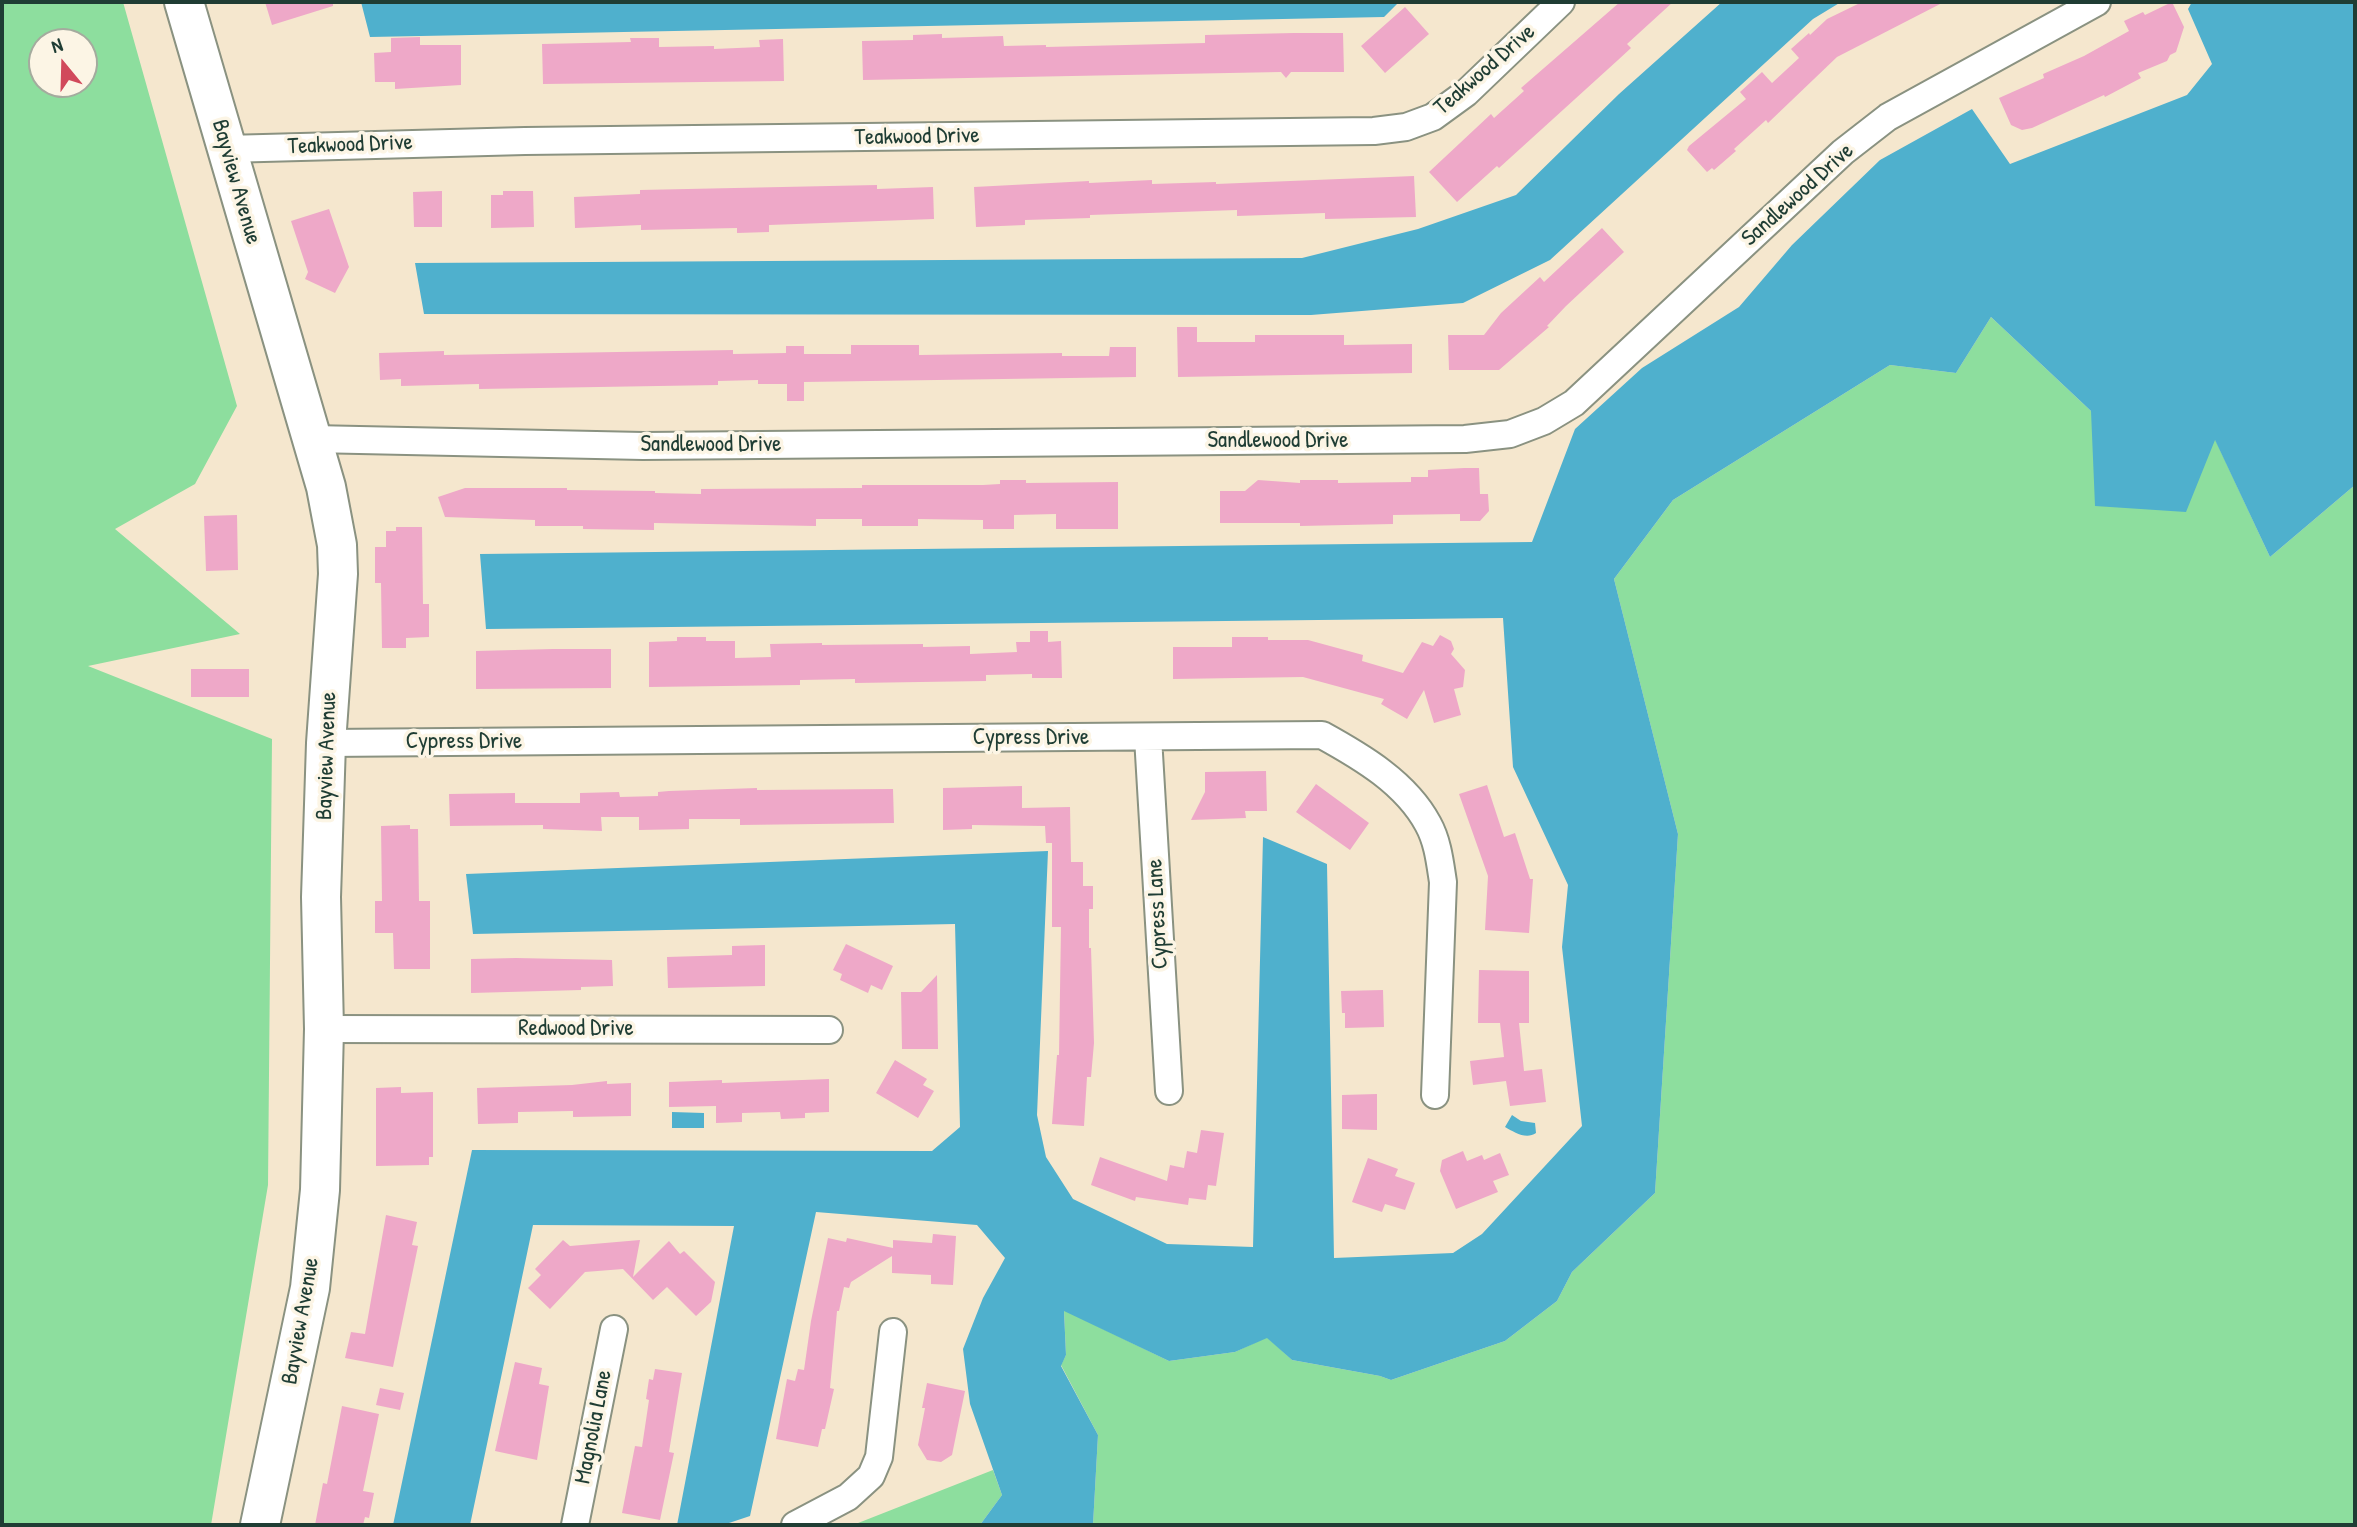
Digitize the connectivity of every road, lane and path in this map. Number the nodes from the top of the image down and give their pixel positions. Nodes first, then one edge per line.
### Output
1 (184, 2) edge
2 (1561, 2) edge
3 (2097, 2) edge
4 (226, 149) junction
5 (312, 439) junction
6 (1148, 737) junction
7 (326, 743) junction
8 (324, 1029) junction
9 (829, 1030) dead end
10 (1169, 1091) dead end
11 (1435, 1095) dead end
12 (614, 1329) dead end
13 (893, 1332) dead end
14 (260, 1525) edge
15 (575, 1525) edge
16 (795, 1525) edge

1 - 4 main road, Bayview Avenue
2 - 4 street, Teakwood Drive
3 - 5 street, Sandlewood Drive
4 - 5 main road, Bayview Avenue
5 - 7 main road, Bayview Avenue
6 - 7 street, Cypress Drive
6 - 10 street, Cypress Lane
6 - 11 street, Cypress Drive
7 - 8 main road, Bayview Avenue
8 - 9 street, Redwood Drive
8 - 14 main road, Bayview Avenue
12 - 15 street, Magnolia Lane
13 - 16 street

